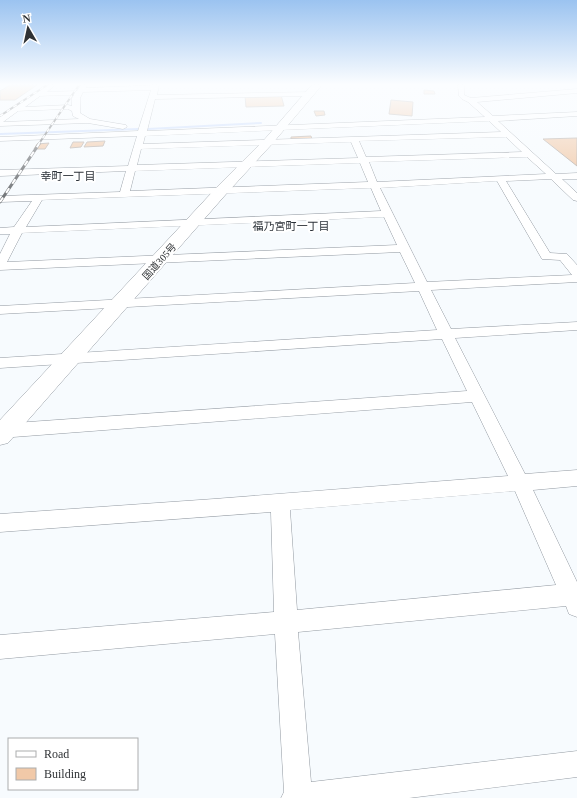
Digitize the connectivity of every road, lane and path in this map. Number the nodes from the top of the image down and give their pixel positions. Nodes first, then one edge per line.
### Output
1 (52, 122) edge
2 (95, 122) edge
3 (145, 122) edge
4 (284, 122) edge
5 (393, 122) edge
6 (498, 122) edge
7 (0, 124) edge
8 (280, 127) junction
9 (143, 130) junction
10 (510, 134) junction
11 (0, 139) edge
12 (354, 139) junction
13 (268, 142) junction
14 (138, 147) junction
15 (530, 154) junction
16 (362, 159) junction
17 (248, 163) junction
18 (131, 168) junction
19 (0, 172) edge
20 (554, 176) junction
21 (577, 176) edge
22 (500, 178) junction
23 (374, 185) junction
24 (222, 190) junction
25 (124, 194) junction
26 (39, 198) junction
27 (577, 198) edge
28 (0, 199) edge
29 (388, 214) junction
30 (193, 222) junction
31 (18, 230) junction
32 (0, 231) edge
33 (405, 248) junction
34 (160, 259) junction
35 (0, 266) edge
36 (577, 273) edge
37 (577, 278) edge
38 (424, 287) junction
39 (120, 303) junction
40 (0, 310) edge
41 (577, 326) edge
42 (446, 334) junction
43 (70, 358) junction
44 (0, 363) edge
45 (477, 396) junction
46 (2, 433) edge
47 (577, 478) edge
48 (520, 482) junction
49 (280, 502) junction
50 (0, 523) edge
51 (575, 598) edge
52 (286, 622) junction
53 (0, 647) edge
54 (577, 764) edge
55 (294, 798) edge
56 (298, 798) edge

1 - 7 street
2 - 9 street
3 - 9 street
4 - 8 highway, 国道305号
5 - 8 street
6 - 10 street
8 - 9 street
8 - 13 highway, 国道305号
9 - 11 street
9 - 14 street
10 - 12 street
10 - 15 street
12 - 13 street
12 - 16 street
13 - 14 street
13 - 17 highway, 国道305号
14 - 18 street
15 - 16 street
15 - 20 street
16 - 17 street
16 - 23 street
17 - 18 street
17 - 24 highway, 国道305号
18 - 19 street
18 - 25 street
20 - 21 street
20 - 22 street
20 - 27 street
22 - 23 street
22 - 36 street
23 - 24 street
23 - 29 street
24 - 25 street
24 - 30 highway, 国道305号
25 - 26 street
26 - 28 street
26 - 31 street
29 - 30 street
29 - 33 street
30 - 31 street
30 - 34 highway, 国道305号
31 - 32 street
31 - 35 street
33 - 34 street
33 - 38 street
34 - 35 street
34 - 39 highway, 国道305号
37 - 38 street
38 - 39 street
38 - 42 street
39 - 40 street
39 - 43 highway, 国道305号
41 - 42 street
42 - 43 street
42 - 45 street
43 - 44 street
43 - 46 highway, 国道305号
45 - 46 street
45 - 48 street
47 - 48 street
48 - 49 street
48 - 51 street
49 - 50 street
49 - 52 street
51 - 52 street
52 - 53 street
52 - 56 street
54 - 56 street
55 - 56 street

